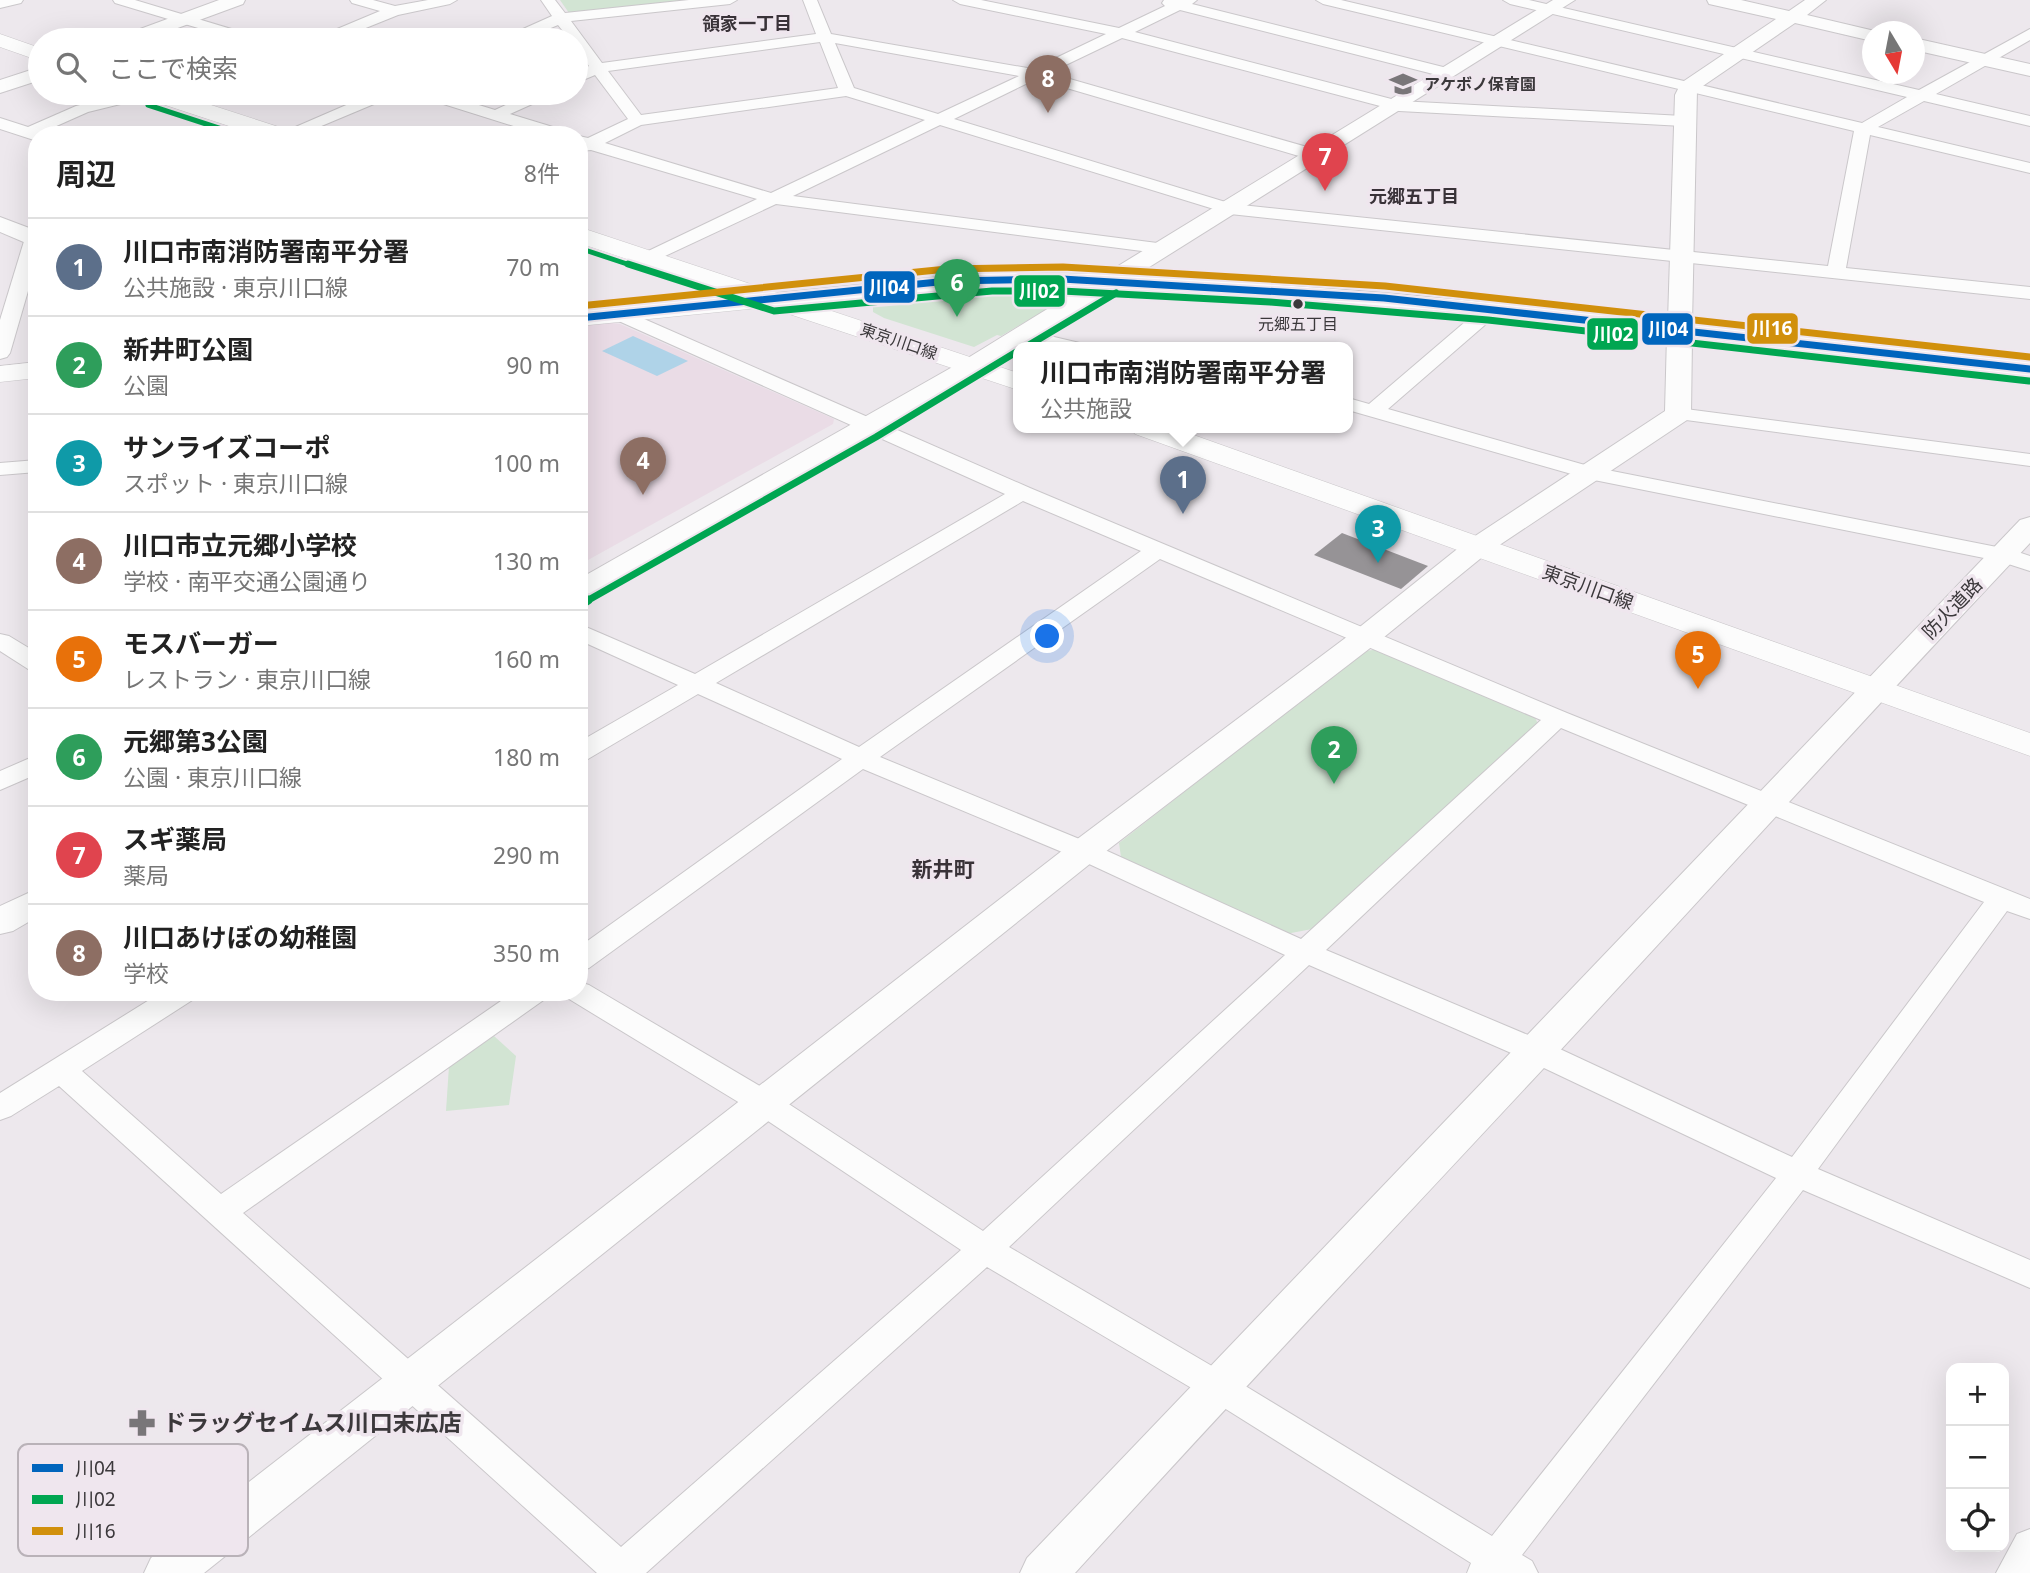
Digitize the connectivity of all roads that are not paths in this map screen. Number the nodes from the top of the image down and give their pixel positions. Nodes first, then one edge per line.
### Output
1 (16, 0) edge
2 (120, 0) edge
3 (236, 0) edge
4 (357, 0) edge
5 (450, 0) edge
6 (548, 0) edge
7 (730, 0) edge
8 (810, 0) edge
9 (960, 0) edge
10 (1157, 0) edge
11 (1323, 0) edge
12 (1510, 0) edge
13 (1716, 0) edge
14 (1817, 0) edge
15 (1184, 3) edge
16 (0, 4) edge
17 (1558, 5) edge
18 (394, 11) junction
19 (1792, 17) junction
20 (561, 18) junction
21 (183, 20) junction
22 (161, 28) edge
23 (211, 28) edge
24 (352, 28) edge
25 (538, 28) edge
26 (568, 28) edge
27 (1121, 33) junction
28 (1862, 33) edge
29 (2030, 34) edge
30 (825, 37) junction
31 (0, 40) edge
32 (1496, 42) junction
33 (1925, 47) edge
34 (28, 50) edge
35 (588, 54) edge
36 (1739, 54) junction
37 (1983, 60) junction
38 (598, 68) junction
39 (2030, 70) edge
40 (588, 73) edge
41 (1449, 73) junction
42 (1036, 74) junction
43 (28, 77) edge
44 (0, 87) edge
45 (1688, 88) junction
46 (847, 90) junction
47 (1922, 96) junction
48 (95, 105) edge
49 (187, 105) edge
50 (357, 105) edge
51 (463, 105) edge
52 (518, 105) edge
53 (1399, 106) junction
54 (496, 115) junction
55 (937, 118) junction
56 (637, 121) junction
57 (1683, 121) junction
58 (2030, 121) edge
59 (0, 123) edge
60 (49, 126) edge
61 (254, 126) edge
62 (304, 126) edge
63 (532, 126) edge
64 (1863, 129) junction
65 (28, 134) edge
66 (588, 143) edge
67 (588, 146) edge
68 (1315, 155) junction
69 (2030, 168) edge
70 (771, 198) junction
71 (1230, 209) junction
72 (0, 224) edge
73 (28, 235) edge
74 (588, 237) edge
75 (1165, 249) junction
76 (1680, 257) junction
77 (648, 258) junction
78 (28, 262) edge
79 (1836, 272) junction
80 (1110, 282) junction
81 (2030, 293) edge
82 (18, 296) edge
83 (775, 299) junction
84 (1489, 308) junction
85 (619, 314) junction
86 (588, 317) edge
87 (1679, 329) junction
88 (1020, 335) junction
89 (1051, 342) edge
90 (0, 353) edge
91 (972, 366) junction
92 (2030, 369) edge
93 (28, 371) edge
94 (0, 374) edge
95 (1013, 380) edge
96 (1353, 405) edge
97 (1374, 410) junction
98 (1678, 414) junction
99 (870, 426) junction
100 (1159, 433) edge
101 (2030, 460) edge
102 (28, 467) edge
103 (0, 469) edge
104 (1589, 473) junction
105 (1022, 493) junction
106 (2030, 526) edge
107 (1476, 548) junction
108 (1159, 549) junction
109 (2017, 559) edge
110 (588, 586) edge
111 (588, 635) edge
112 (1367, 636) junction
113 (0, 641) edge
114 (28, 658) edge
115 (697, 684) junction
116 (1874, 689) junction
117 (1558, 718) junction
118 (2030, 745) edge
119 (588, 748) edge
120 (861, 758) junction
121 (28, 768) edge
122 (0, 782) edge
123 (1768, 804) junction
124 (1084, 851) junction
125 (2016, 904) edge
126 (28, 906) edge
127 (0, 922) edge
128 (1304, 952) junction
129 (588, 955) edge
130 (588, 997) edge
131 (170, 1001) edge
132 (522, 1001) edge
133 (1536, 1051) junction
134 (61, 1070) junction
135 (764, 1104) junction
136 (0, 1108) edge
137 (1797, 1174) junction
138 (220, 1212) junction
139 (985, 1249) junction
140 (2030, 1275) edge
141 (410, 1382) junction
142 (1217, 1386) junction
143 (248, 1510) edge
144 (2030, 1546) edge
145 (190, 1556) edge
146 (1500, 1568) edge
147 (623, 1572) edge
148 (168, 1573) edge
149 (1044, 1573) edge
150 (2015, 1573) edge

1 - 16 street
2 - 21 street
3 - 21 street
4 - 18 street
5 - 18 street
6 - 20 street
7 - 20 street
8 - 30 street
9 - 27 street
10 - 15 street
11 - 32 street
12 - 17 street
13 - 19 street
14 - 19 street
15 - 27 street
15 - 41 street
17 - 32 street
17 - 36 street
18 - 24 street
19 - 28 street
19 - 36 street
20 - 25 street
20 - 26 street
21 - 22 street
21 - 23 street
27 - 42 street
27 - 53 street
29 - 37 street
30 - 38 street
30 - 42 street
30 - 46 street
31 - 34 main road
32 - 41 street
32 - 45 street
33 - 37 street
35 - 38 street
36 - 45 street
36 - 47 street
37 - 39 street
37 - 47 street
38 - 40 street
38 - 56 street
41 - 53 street
42 - 55 street
42 - 68 street
43 - 44 street
45 - 57 street
45 - 64 street
46 - 55 street
46 - 56 street
47 - 58 street
47 - 64 street
48 - 60 street
49 - 61 main road
50 - 62 street
51 - 54 street
52 - 54 street
53 - 57 street
53 - 68 street
54 - 63 street
55 - 70 street
55 - 71 street
56 - 66 street
57 - 76 street
59 - 65 street
64 - 69 street
64 - 79 street
67 - 70 street
68 - 71 street
70 - 75 street
70 - 77 street
71 - 75 street
71 - 76 street
72 - 73 street
74 - 77 main road, 東京川口線
75 - 80 street
76 - 79 street
76 - 87 street
77 - 83 main road, 東京川口線
78 - 82 street
79 - 81 street
80 - 83 street
80 - 84 street
80 - 88 street
82 - 90 street
83 - 85 main road
83 - 91 main road, 東京川口線
84 - 87 street
84 - 97 street
85 - 86 main road
85 - 99 street
87 - 92 street
87 - 98 street
88 - 89 street
88 - 91 street
91 - 95 main road, 東京川口線
91 - 99 street
93 - 94 main road
96 - 97 street
97 - 104 street
98 - 101 street
98 - 104 street
99 - 105 street
99 - 110 street
100 - 107 main road, 東京川口線
102 - 103 street
104 - 107 street
104 - 109 street
105 - 108 street
105 - 115 street
106 - 109 street, 防火道路
107 - 112 street
107 - 116 main road, 東京川口線
108 - 112 street
108 - 120 street
109 - 116 street, 防火道路
111 - 115 street
112 - 117 street
112 - 124 street
113 - 114 street
115 - 119 street
115 - 120 street
116 - 118 main road, 東京川口線
116 - 123 street, 防火道路
117 - 123 street
117 - 128 street
120 - 124 street
120 - 129 street
121 - 122 street
123 - 125 street
123 - 133 street, 防火道路
124 - 128 street
124 - 135 street
125 - 137 street
126 - 127 street
128 - 133 street
128 - 139 street
130 - 135 street
131 - 134 street
132 - 138 street
133 - 137 street
133 - 142 street, 防火道路
134 - 136 street
134 - 138 street
135 - 139 street
135 - 141 street
137 - 140 street
137 - 146 street
138 - 141 street
139 - 142 street
139 - 147 street
141 - 143 street
141 - 147 street
142 - 146 street
142 - 149 street, 防火道路
144 - 150 street
145 - 148 street

